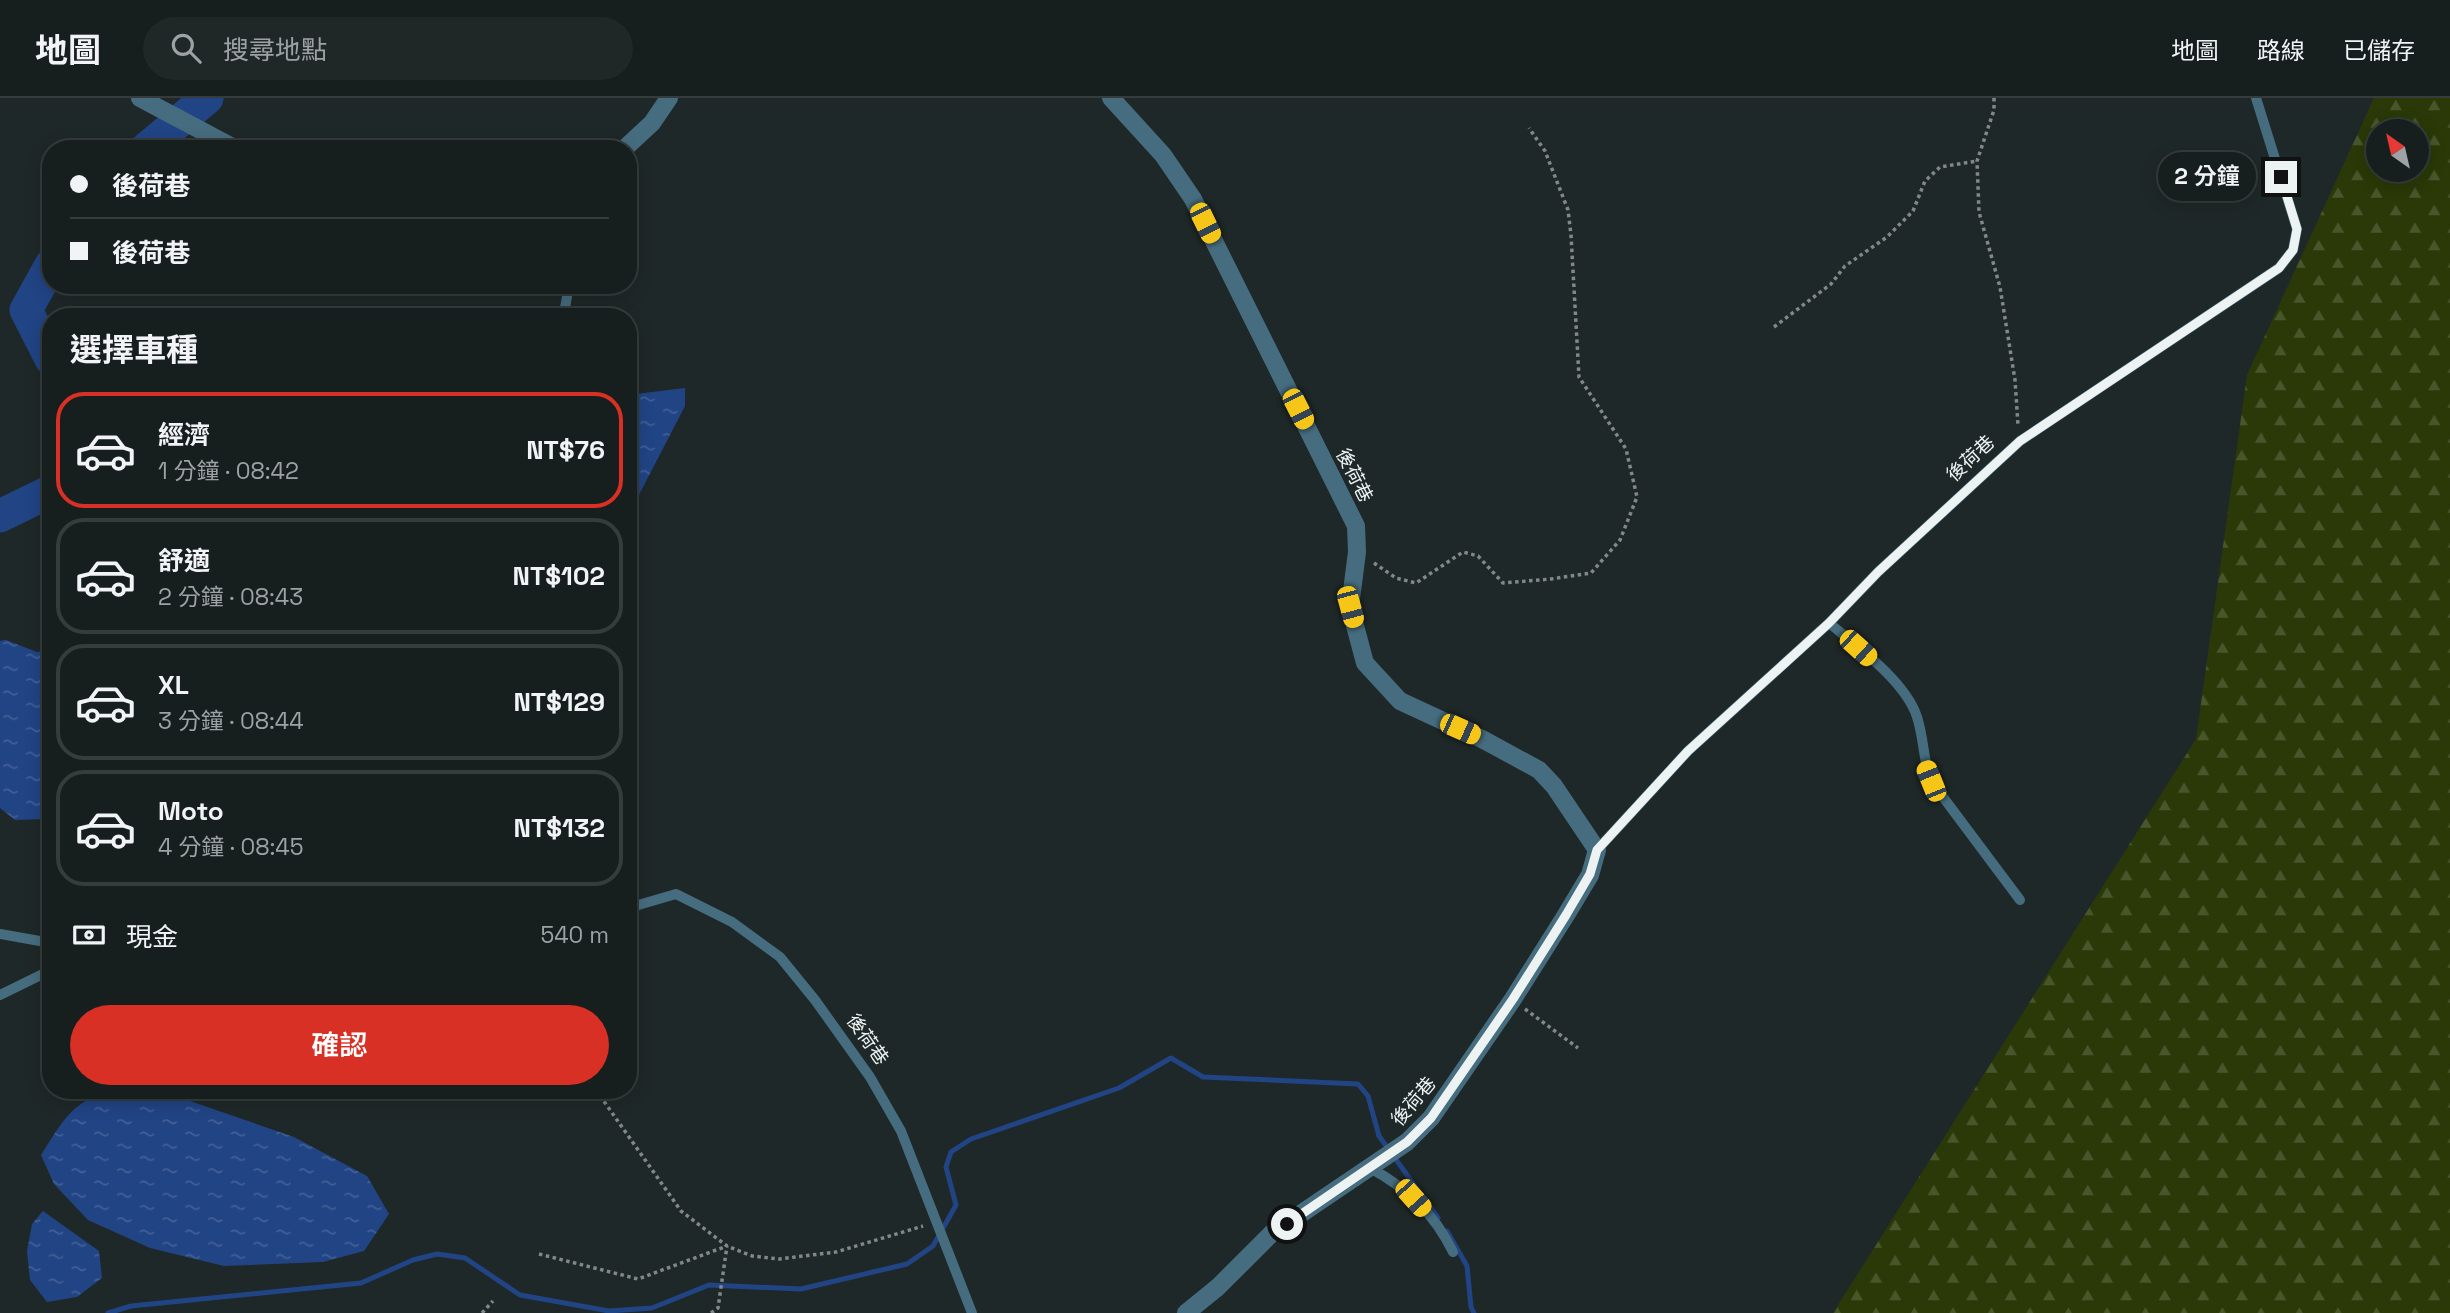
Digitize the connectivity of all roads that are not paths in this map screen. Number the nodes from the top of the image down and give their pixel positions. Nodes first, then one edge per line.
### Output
1 (140, 98) edge
2 (669, 98) edge
3 (1111, 98) edge
4 (2256, 98) edge
5 (221, 140) edge
6 (634, 140) edge
7 (1829, 623) junction
8 (1597, 850) junction
9 (2020, 900) dead end
10 (637, 905) edge
11 (0, 934) edge
12 (42, 941) edge
13 (42, 975) edge
14 (0, 995) edge
15 (1370, 1168) junction
16 (1453, 1252) dead end
17 (972, 1313) edge
18 (1186, 1313) edge

1 - 5 street
2 - 6 street
3 - 8 street, 後荷巷
4 - 7 lane, 後荷巷
7 - 8 lane, 後荷巷
7 - 9 lane
8 - 15 street, 後荷巷
10 - 17 lane, 後荷巷
11 - 12 lane
13 - 14 lane
15 - 16 lane
15 - 18 street, 後荷巷

